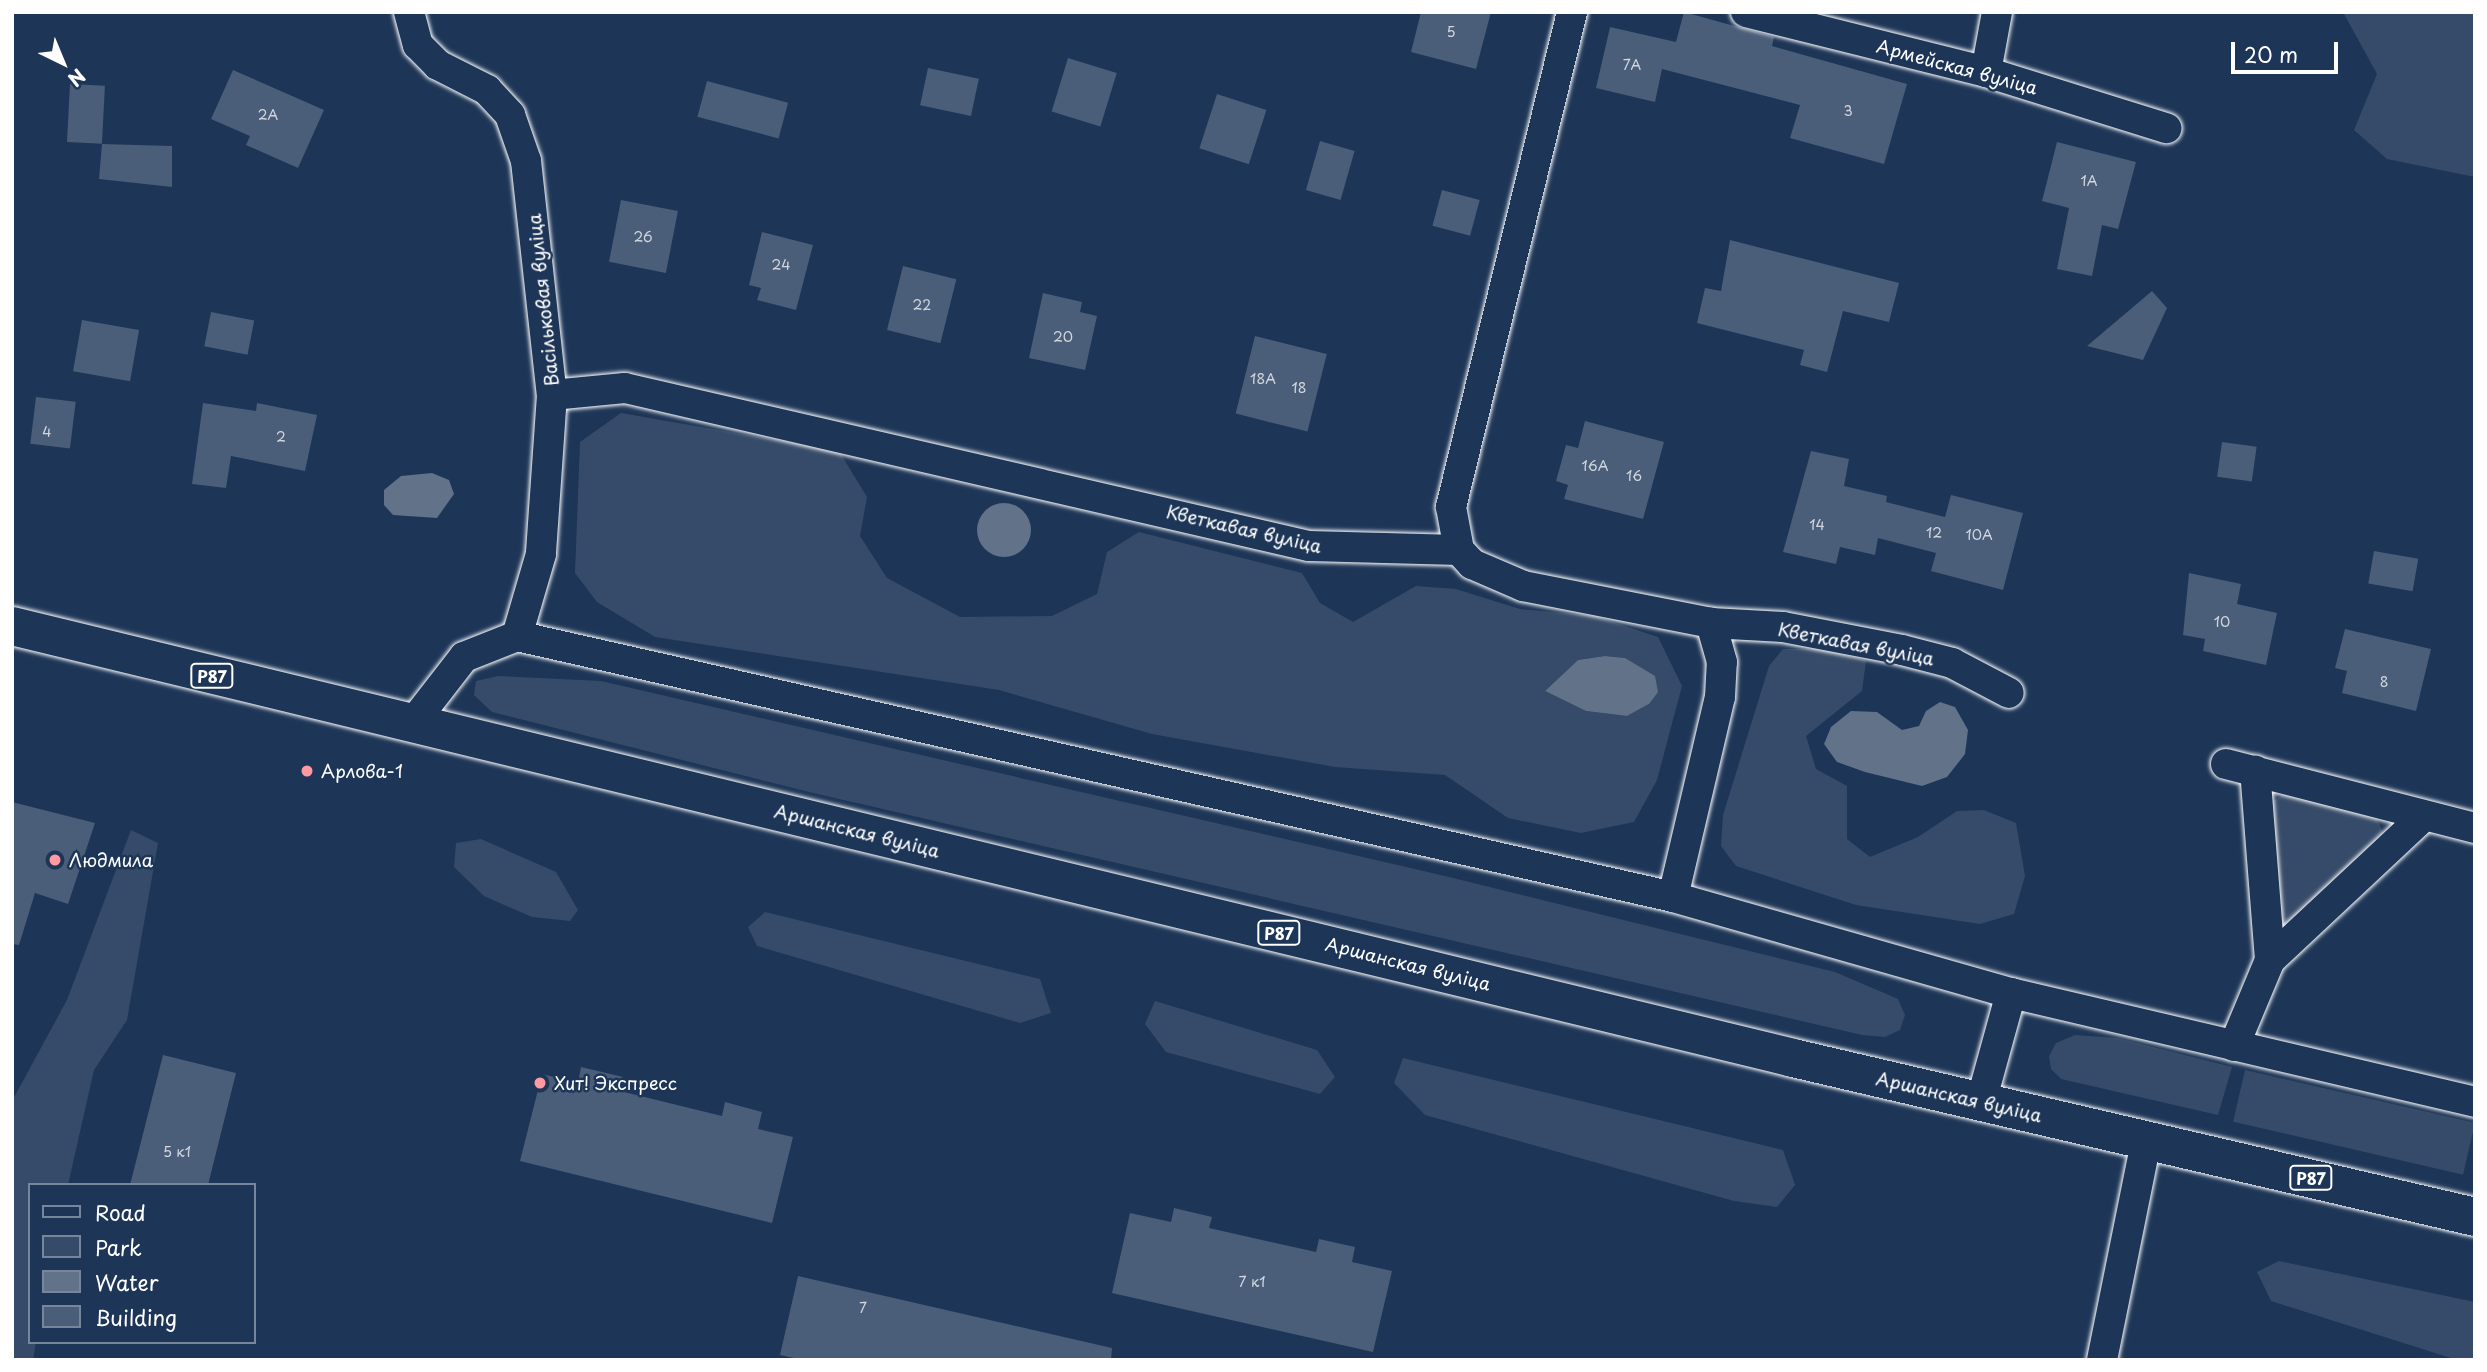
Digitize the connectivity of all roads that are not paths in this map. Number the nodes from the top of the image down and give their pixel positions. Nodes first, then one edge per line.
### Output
1 (409, 12) edge
2 (1572, 12) edge
3 (1746, 12) edge
4 (1997, 12) edge
5 (1986, 72) junction
6 (2166, 128) dead end
7 (552, 395) junction
8 (1458, 550) junction
9 (1711, 623) junction
10 (12, 626) edge
11 (517, 636) junction
12 (2008, 693) dead end
13 (412, 724) junction
14 (2227, 764) dead end
15 (2255, 771) junction
16 (2424, 816) junction
17 (2475, 828) edge
18 (1673, 897) junction
19 (2270, 960) junction
20 (2011, 993) junction
21 (2234, 1046) junction
22 (1980, 1102) junction
23 (2475, 1102) edge
24 (2146, 1142) junction
25 (2475, 1217) edge
26 (2102, 1360) edge

1 - 7 street, Васільковая вуліца
2 - 8 street
3 - 5 street, Армейская вуліца
4 - 5 street
5 - 6 street, Армейская вуліца
7 - 8 street, Кветкавая вуліца
7 - 11 street, Васільковая вуліца
8 - 9 street, Кветкавая вуліца
9 - 12 street, Кветкавая вуліца
9 - 18 street
10 - 13 main road, Р87
11 - 13 street
11 - 18 street
13 - 22 main road, Аршанская вуліца / Р87
14 - 15 street
15 - 16 street
15 - 19 street
16 - 17 street
16 - 19 street
18 - 20 street
19 - 21 street
20 - 21 street
20 - 22 street
21 - 23 street
22 - 24 main road, Аршанская вуліца / Р87
24 - 25 main road, Р87
24 - 26 street

